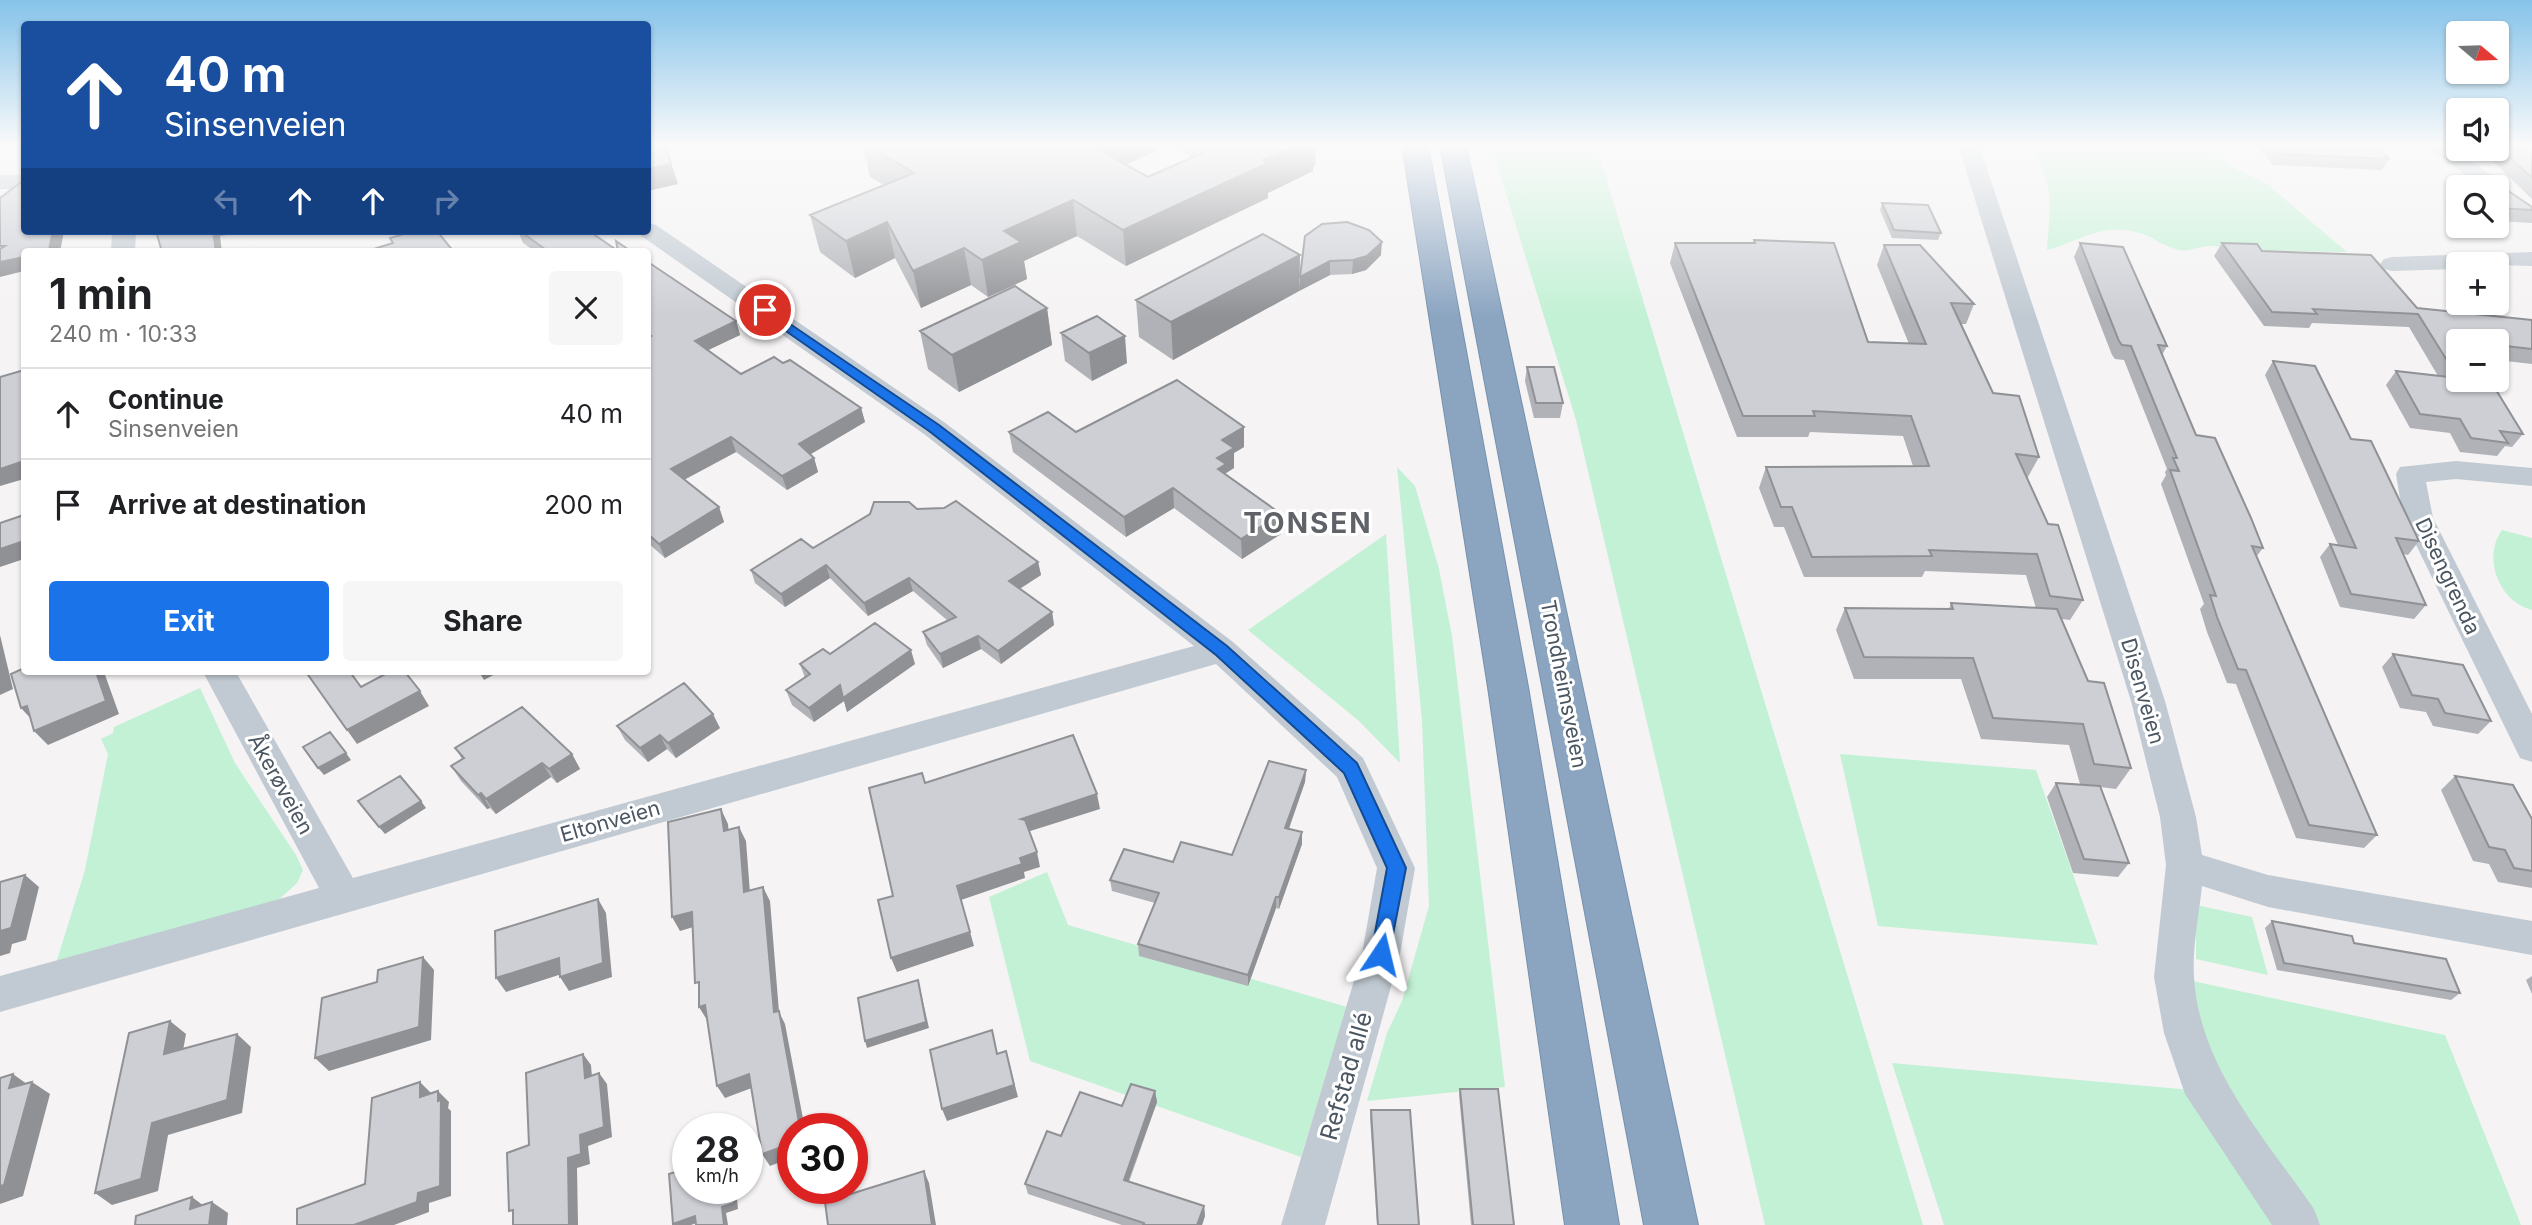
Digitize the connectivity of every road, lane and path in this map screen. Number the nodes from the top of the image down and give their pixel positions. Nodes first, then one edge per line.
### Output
1 (1425, 202) edge
2 (1465, 202) edge
3 (1987, 202) edge
4 (651, 232) edge
5 (2532, 259) edge
6 (2392, 264) dead end
7 (2532, 477) edge
8 (1222, 650) junction
9 (221, 675) edge
10 (2532, 748) edge
11 (2185, 864) junction
12 (343, 896) junction
13 (2532, 938) edge
14 (0, 994) edge
15 (1303, 1225) edge
16 (1592, 1225) edge
17 (1671, 1225) edge
18 (2298, 1225) edge

1 - 16 highway
2 - 17 highway, Trondheimsveien
3 - 11 street, Disenveien
4 - 8 street
5 - 6 street
7 - 10 street, Disengrenda
8 - 12 street, Eltonveien
8 - 15 street, Refstad allé
9 - 12 street, Åkerøveien
11 - 13 street
11 - 18 street, Disenveien
12 - 14 street, Eltonveien

